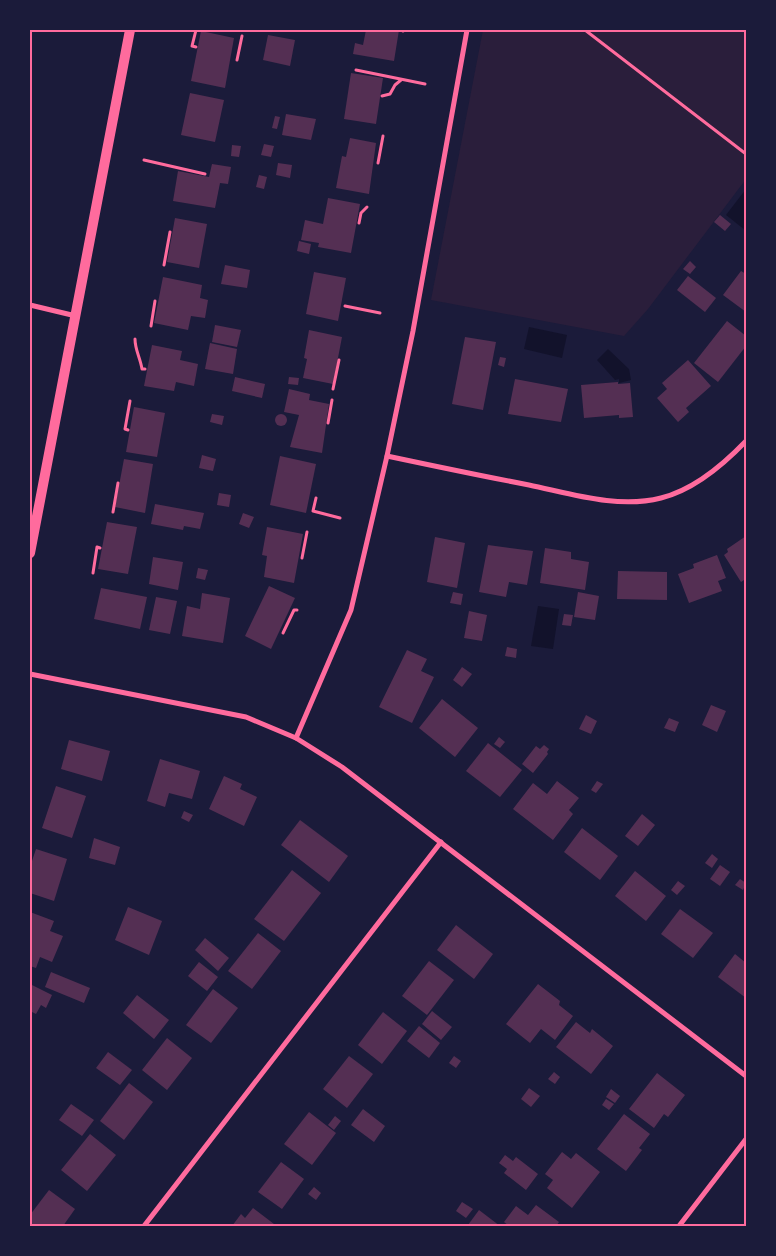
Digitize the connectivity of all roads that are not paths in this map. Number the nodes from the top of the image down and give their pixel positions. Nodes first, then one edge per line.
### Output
1 (130, 30) edge
2 (467, 30) edge
3 (30, 305) edge
4 (77, 316) junction
5 (746, 441) edge
6 (387, 456) junction
7 (30, 553) edge
8 (30, 674) edge
9 (296, 738) junction
10 (441, 842) junction
11 (746, 1076) edge
12 (746, 1139) edge
13 (144, 1226) edge
14 (679, 1226) edge

1 - 4 main road
2 - 6 street
3 - 4 street
4 - 7 main road
5 - 6 street
6 - 9 street
8 - 9 street
9 - 10 street
10 - 11 street
10 - 13 street
12 - 14 street

